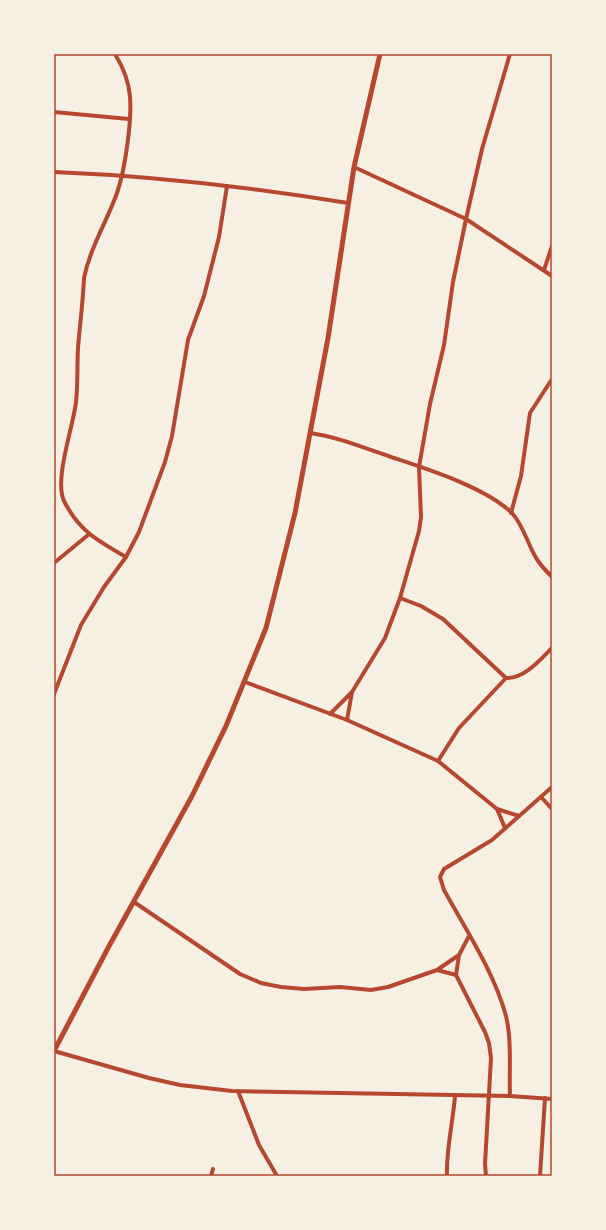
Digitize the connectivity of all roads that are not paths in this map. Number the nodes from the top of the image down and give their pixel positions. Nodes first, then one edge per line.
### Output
1 (115, 54) edge
2 (380, 54) edge
3 (510, 54) edge
4 (54, 112) edge
5 (129, 119) junction
6 (354, 167) junction
7 (54, 172) edge
8 (122, 175) junction
9 (227, 186) junction
10 (348, 203) junction
11 (466, 220) junction
12 (552, 246) edge
13 (544, 270) junction
14 (552, 276) edge
15 (552, 379) edge
16 (310, 433) junction
17 (419, 467) junction
18 (511, 513) junction
19 (88, 535) junction
20 (126, 557) junction
21 (54, 562) edge
22 (552, 577) edge
23 (400, 598) junction
24 (552, 648) edge
25 (506, 678) junction
26 (245, 682) junction
27 (352, 692) junction
28 (54, 694) edge
29 (330, 714) junction
30 (347, 720) junction
31 (438, 761) junction
32 (552, 787) edge
33 (541, 797) junction
34 (497, 809) junction
35 (552, 809) edge
36 (519, 816) junction
37 (505, 828) junction
38 (134, 902) junction
39 (469, 936) junction
40 (459, 955) junction
41 (437, 970) junction
42 (456, 975) junction
43 (54, 1051) edge
44 (238, 1091) junction
45 (455, 1096) junction
46 (488, 1096) junction
47 (510, 1096) junction
48 (546, 1098) junction
49 (552, 1099) edge
50 (213, 1169) dead end
51 (211, 1176) edge
52 (277, 1176) edge
53 (447, 1176) edge
54 (486, 1176) edge
55 (540, 1176) edge

1 - 5 street
2 - 6 street
3 - 11 street
4 - 5 street
5 - 8 street
6 - 10 street
6 - 11 street
7 - 8 street
8 - 9 street
8 - 19 street
9 - 10 street
9 - 20 street
10 - 16 street
11 - 13 street
11 - 17 street
12 - 13 street
13 - 14 street
15 - 18 street
16 - 17 street
16 - 26 street
17 - 18 street
17 - 23 street
18 - 22 street
19 - 20 street
19 - 21 street
20 - 28 street
23 - 25 street
23 - 27 street
24 - 25 street
25 - 31 street
26 - 29 street
26 - 38 street
27 - 29 street
27 - 30 street
29 - 30 street
30 - 31 street
31 - 34 street
32 - 33 street
33 - 35 street
33 - 36 street
34 - 36 street
34 - 37 street
36 - 37 street
37 - 39 street
38 - 41 street
38 - 43 street
39 - 40 street
39 - 47 street
40 - 41 street
40 - 42 street
41 - 42 street
42 - 46 street
43 - 44 street
44 - 45 street
44 - 52 street
45 - 46 street
45 - 53 street
46 - 47 street
46 - 54 street
47 - 48 street
48 - 49 street
48 - 55 street
50 - 51 street

